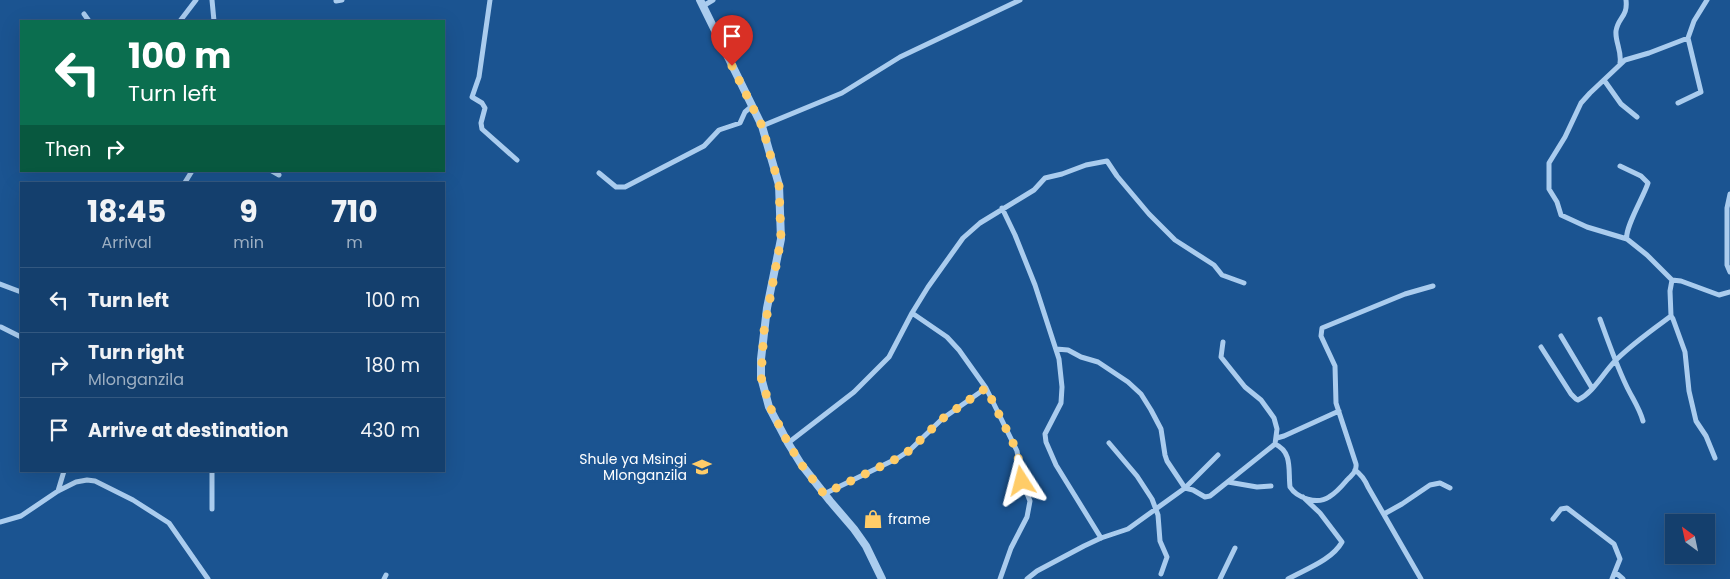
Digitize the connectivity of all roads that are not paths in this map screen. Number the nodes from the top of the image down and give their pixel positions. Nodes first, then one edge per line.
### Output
1 (196, 0) edge
2 (212, 0) edge
3 (342, 0) edge
4 (490, 0) edge
5 (712, 0) edge
6 (1020, 0) edge
7 (1626, 0) edge
8 (1706, 0) edge
9 (336, 1) edge
10 (701, 3) edge
11 (84, 14) dead end
12 (88, 20) edge
13 (181, 20) edge
14 (214, 20) edge
15 (1688, 38) junction
16 (1620, 64) junction
17 (1604, 80) junction
18 (1678, 103) dead end
19 (752, 106) junction
20 (1637, 117) dead end
21 (762, 126) junction
22 (517, 160) dead end
23 (1620, 166) dead end
24 (274, 172) edge
25 (599, 173) dead end
26 (279, 175) dead end
27 (1730, 194) edge
28 (1002, 208) junction
29 (1627, 239) junction
30 (1730, 272) edge
31 (1672, 280) junction
32 (1244, 283) dead end
33 (0, 284) edge
34 (1433, 286) dead end
35 (20, 292) edge
36 (1730, 292) edge
37 (912, 313) junction
38 (1671, 316) junction
39 (1600, 319) dead end
40 (1, 327) edge
41 (20, 336) edge
42 (1561, 336) dead end
43 (1223, 342) dead end
44 (1542, 347) dead end
45 (1056, 349) junction
46 (1615, 361) junction
47 (986, 388) junction
48 (1592, 388) junction
49 (1339, 411) junction
50 (1643, 421) dead end
51 (1276, 441) junction
52 (788, 443) junction
53 (1109, 443) dead end
54 (1218, 455) dead end
55 (1715, 458) dead end
56 (1355, 470) junction
57 (64, 472) edge
58 (212, 472) edge
59 (1228, 482) junction
60 (1271, 486) dead end
61 (1185, 488) junction
62 (1450, 488) dead end
63 (58, 491) junction
64 (824, 494) junction
65 (1303, 497) junction
66 (212, 509) dead end
67 (1156, 509) junction
68 (1384, 514) junction
69 (1553, 518) dead end
70 (0, 522) edge
71 (1101, 538) junction
72 (1235, 548) dead end
73 (1615, 572) junction
74 (1161, 574) dead end
75 (208, 579) edge
76 (882, 579) edge
77 (1000, 579) edge
78 (1027, 579) edge
79 (1220, 579) edge
80 (1288, 579) edge
81 (1421, 579) edge
82 (1612, 579) edge
83 (1623, 579) edge

1 - 13 street
2 - 14 street
3 - 9 street
4 - 22 street
5 - 10 street
6 - 21 street
7 - 16 street
8 - 15 street
10 - 19 street
11 - 12 street
15 - 16 street
15 - 18 street
16 - 17 street
17 - 20 street
17 - 29 street
19 - 21 street
19 - 25 street
21 - 52 street
23 - 29 street
24 - 26 street
27 - 30 street
28 - 32 street
28 - 37 street
28 - 45 street
29 - 31 street
31 - 36 street
31 - 38 street
33 - 35 street
34 - 49 street
37 - 47 street
37 - 52 street
38 - 46 street
38 - 55 street
39 - 46 street
40 - 41 street
42 - 48 street
43 - 51 street
44 - 48 street
45 - 61 street
45 - 71 street
46 - 48 street
46 - 50 street
47 - 64 street
47 - 77 street
49 - 51 street
49 - 56 street
51 - 59 street
51 - 65 street
52 - 64 street
53 - 67 street
54 - 61 street
56 - 65 street
56 - 68 street
57 - 63 street
58 - 66 street
59 - 60 street
59 - 61 street
61 - 67 street
62 - 68 street
63 - 70 street
63 - 75 street
64 - 76 street
65 - 80 street
67 - 71 street
67 - 74 street
68 - 81 street
69 - 73 street
71 - 78 street
72 - 79 street
73 - 82 street
73 - 83 street

